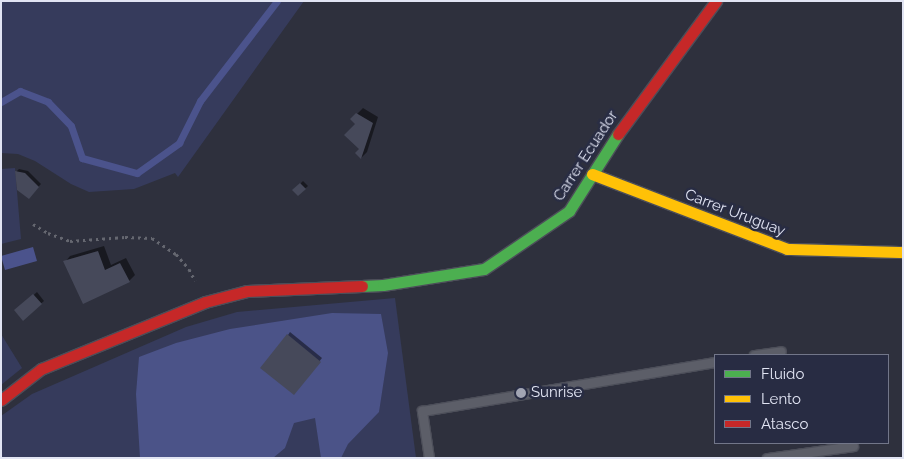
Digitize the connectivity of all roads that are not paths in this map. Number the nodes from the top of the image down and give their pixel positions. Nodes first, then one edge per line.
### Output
1 (716, 1) edge
2 (592, 174) junction
3 (903, 252) edge
4 (781, 351) dead end
5 (761, 354) edge
6 (714, 362) edge
7 (1, 400) edge
8 (853, 446) dead end
9 (428, 458) edge
10 (767, 458) edge

1 - 2 street, Carrer Ecuador
2 - 3 street, Carrer Uruguay
2 - 7 street, Carrer Ecuador
4 - 5 lane
6 - 9 lane
8 - 10 lane

